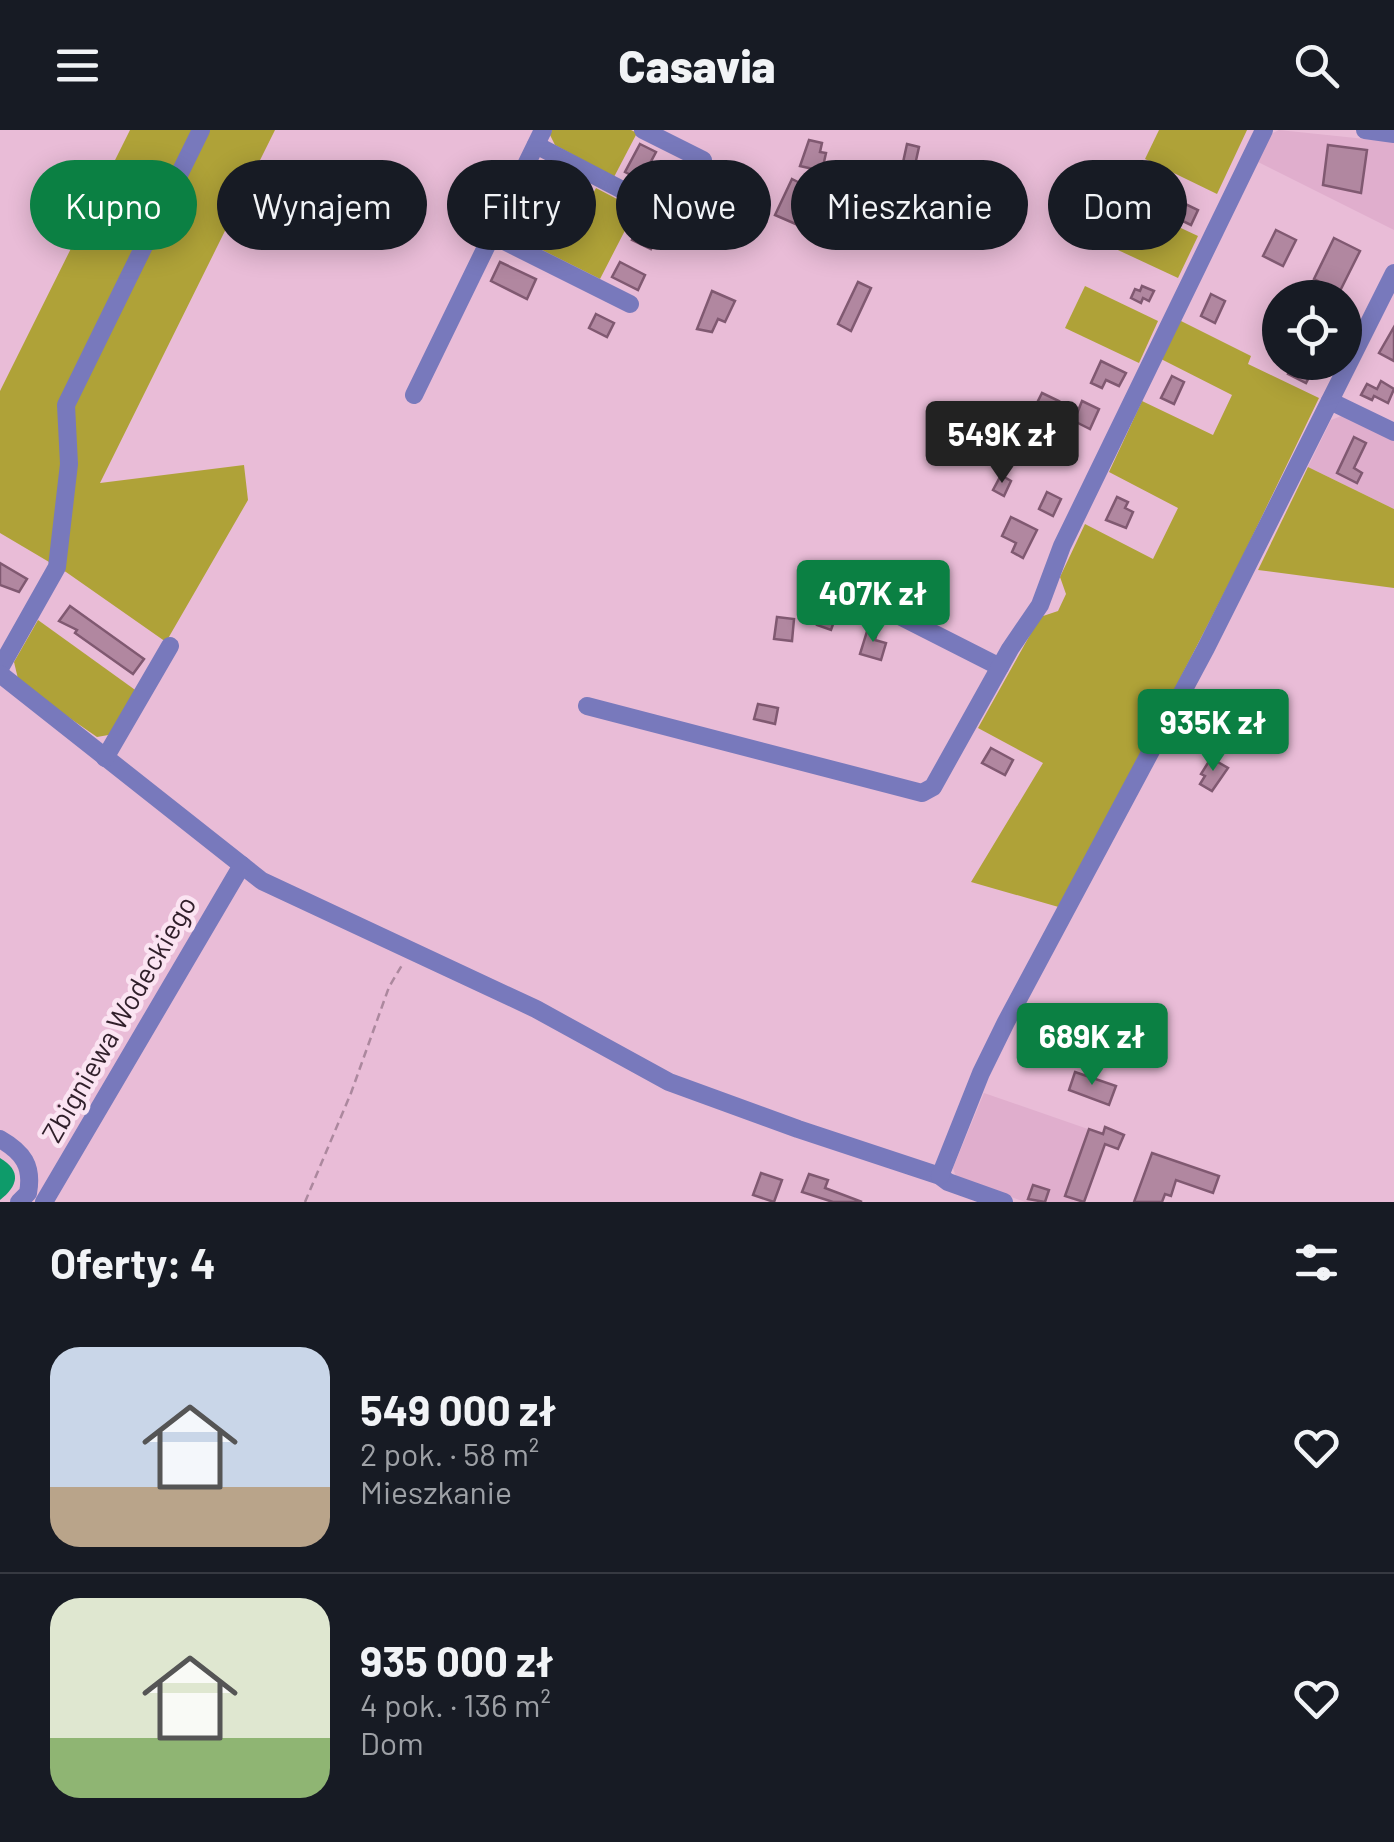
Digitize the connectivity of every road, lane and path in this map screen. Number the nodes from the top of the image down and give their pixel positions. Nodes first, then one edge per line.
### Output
1 (201, 130) edge
2 (643, 130) edge
3 (1264, 130) edge
4 (1366, 130) edge
5 (1394, 134) edge
6 (539, 138) edge
7 (702, 160) dead end
8 (616, 183) edge
9 (485, 250) edge
10 (522, 250) edge
11 (1394, 274) edge
12 (630, 304) dead end
13 (414, 395) dead end
14 (1330, 401) junction
15 (1394, 432) edge
16 (825, 590) dead end
17 (170, 646) dead end
18 (1000, 667) junction
19 (0, 671) edge
20 (587, 706) dead end
21 (105, 758) junction
22 (236, 861) junction
23 (410, 950) junction
24 (0, 1139) edge
25 (940, 1176) junction
26 (19, 1202) edge
27 (44, 1202) edge
28 (305, 1202) edge
29 (1004, 1202) edge

1 - 19 street
2 - 7 street
3 - 18 street
4 - 5 street
6 - 8 street
9 - 13 street
10 - 12 street
11 - 14 street
14 - 15 street
14 - 25 street
16 - 18 street
17 - 21 street
18 - 20 street
19 - 21 street
21 - 22 street
22 - 23 street
22 - 27 street, Zbigniewa Wodeckiego
23 - 25 street
23 - 28 path
24 - 26 street
25 - 29 street

